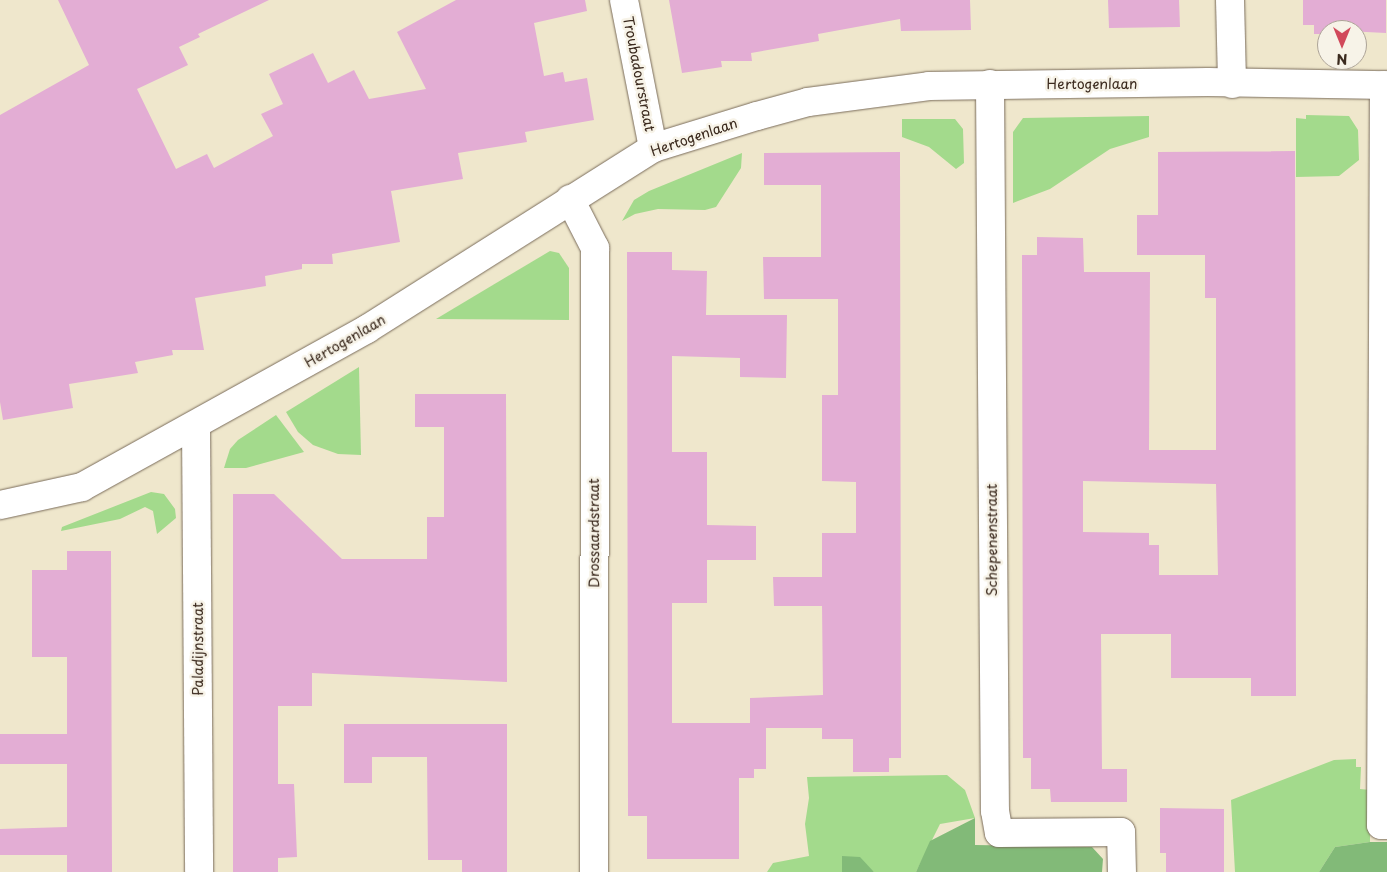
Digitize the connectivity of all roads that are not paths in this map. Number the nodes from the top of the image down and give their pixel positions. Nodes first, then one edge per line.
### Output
1 (624, 0) edge
2 (1230, 0) edge
3 (990, 84) junction
4 (1232, 84) junction
5 (1386, 85) edge
6 (653, 148) junction
7 (570, 199) junction
8 (196, 426) junction
9 (0, 505) edge
10 (1387, 825) edge
11 (199, 872) edge
12 (594, 872) edge
13 (1122, 872) edge

1 - 6 street, Troubadourstraat
2 - 4 street
3 - 4 street, Hertogenlaan
3 - 6 street, Hertogenlaan
3 - 13 street, Schepenenstraat
4 - 5 street, Hertogenlaan
5 - 10 street
6 - 7 street, Hertogenlaan
7 - 8 street, Hertogenlaan
7 - 12 street, Drossaardstraat
8 - 9 street, Hertogenlaan
8 - 11 street, Paladijnstraat

